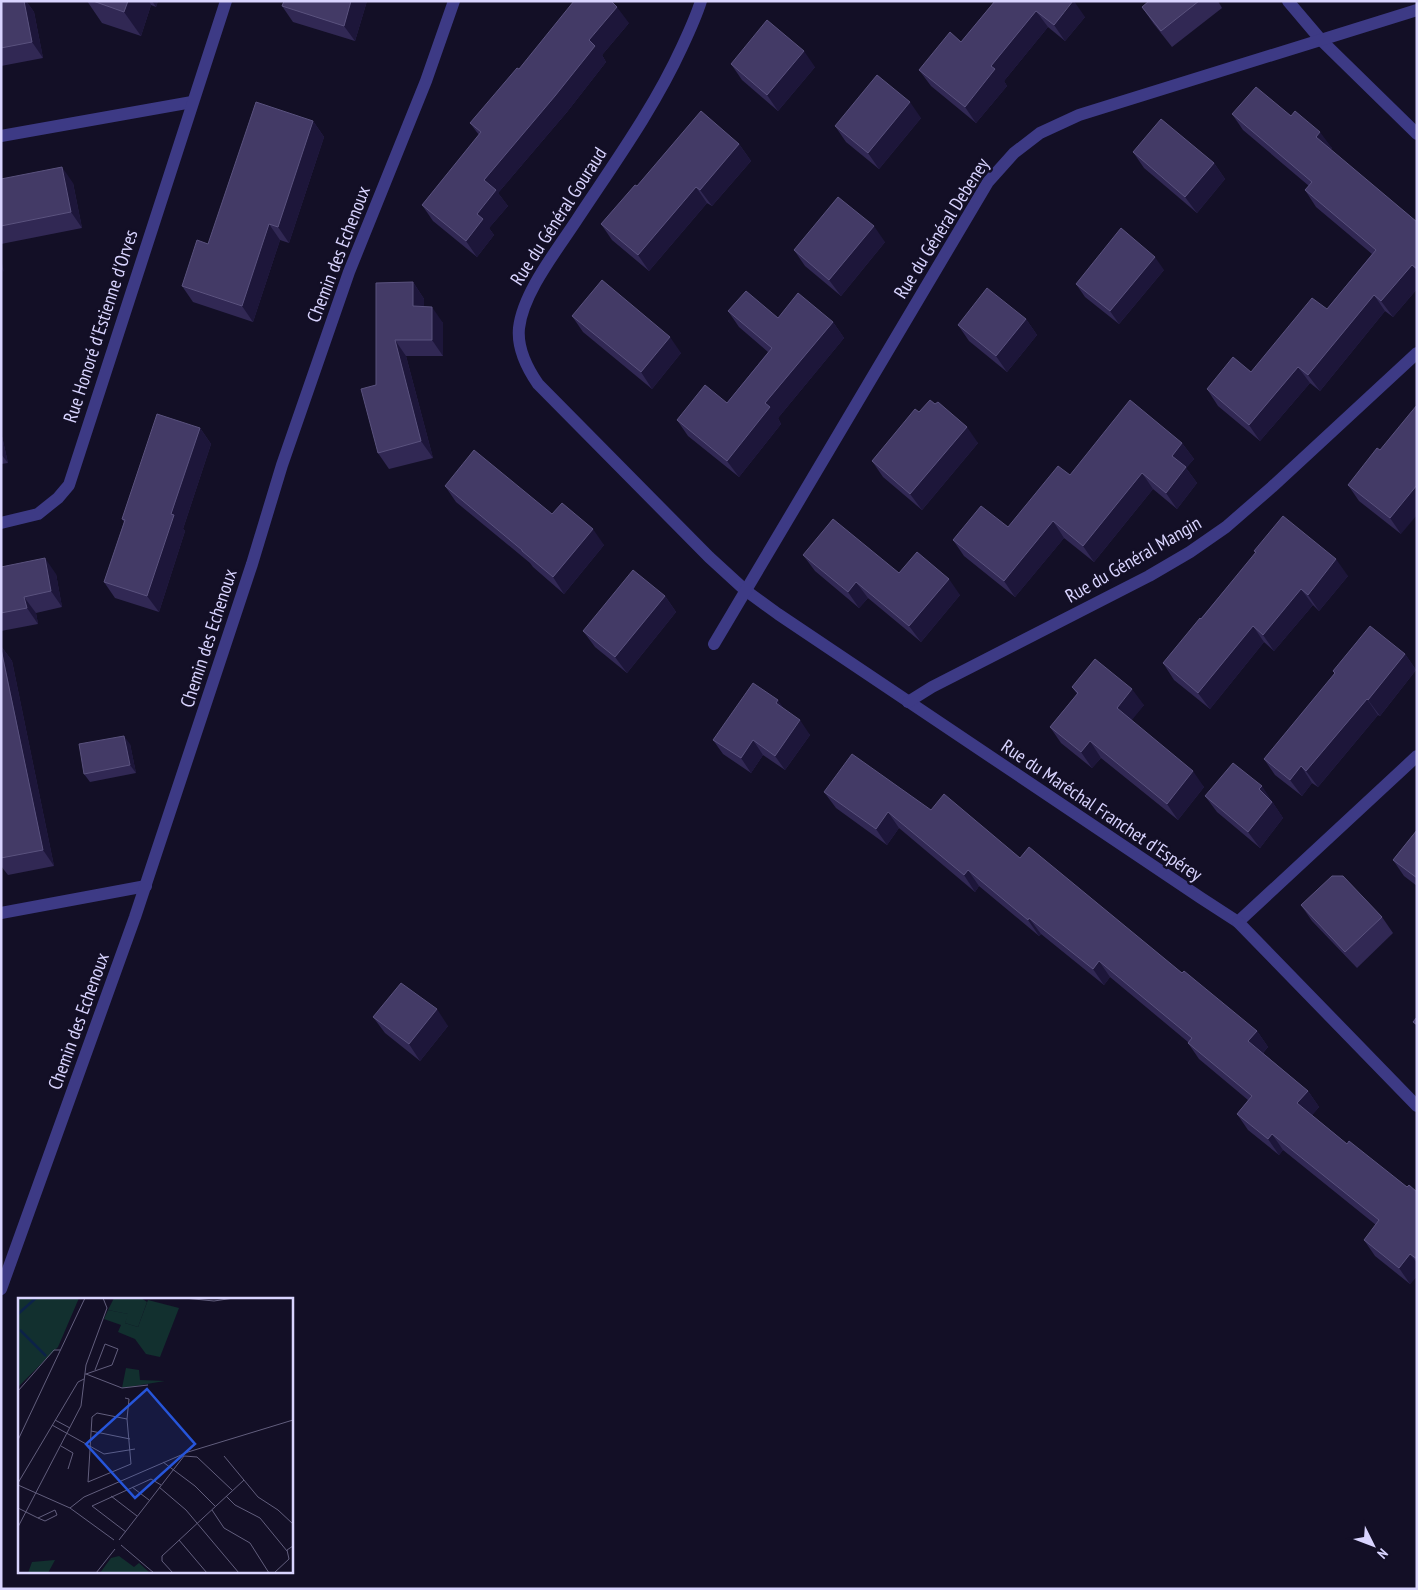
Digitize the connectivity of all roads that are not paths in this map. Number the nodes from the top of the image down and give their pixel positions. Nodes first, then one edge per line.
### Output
1 (226, 1) edge
2 (454, 1) edge
3 (701, 1) edge
4 (1288, 1) edge
5 (1417, 10) edge
6 (1321, 40) junction
7 (192, 102) junction
8 (1417, 134) edge
9 (1, 136) edge
10 (1417, 352) edge
11 (1, 523) edge
12 (745, 590) junction
13 (714, 644) dead end
14 (908, 702) junction
15 (1417, 756) edge
16 (146, 886) junction
17 (1, 913) edge
18 (1238, 922) junction
19 (1417, 1106) edge
20 (1, 1288) edge

1 - 7 street, Rue Honoré d'Estienne d'Orves
2 - 16 street, Chemin des Echenoux
3 - 12 street, Rue du Général Gouraud
4 - 6 street
5 - 6 street, Rue du Général Debeney
6 - 8 street
6 - 12 street, Rue du Général Debeney
7 - 9 street
7 - 11 street, Rue Honoré d'Estienne d'Orves
10 - 14 street, Rue du Général Mangin
12 - 13 street, Rue du Général Debeney
12 - 14 street, Rue du Maréchal Franchet d'Espérey
14 - 18 street, Rue du Maréchal Franchet d'Espérey
15 - 18 street
16 - 17 street
16 - 20 street, Chemin des Echenoux
18 - 19 street, Rue du Maréchal Franchet d'Espérey

